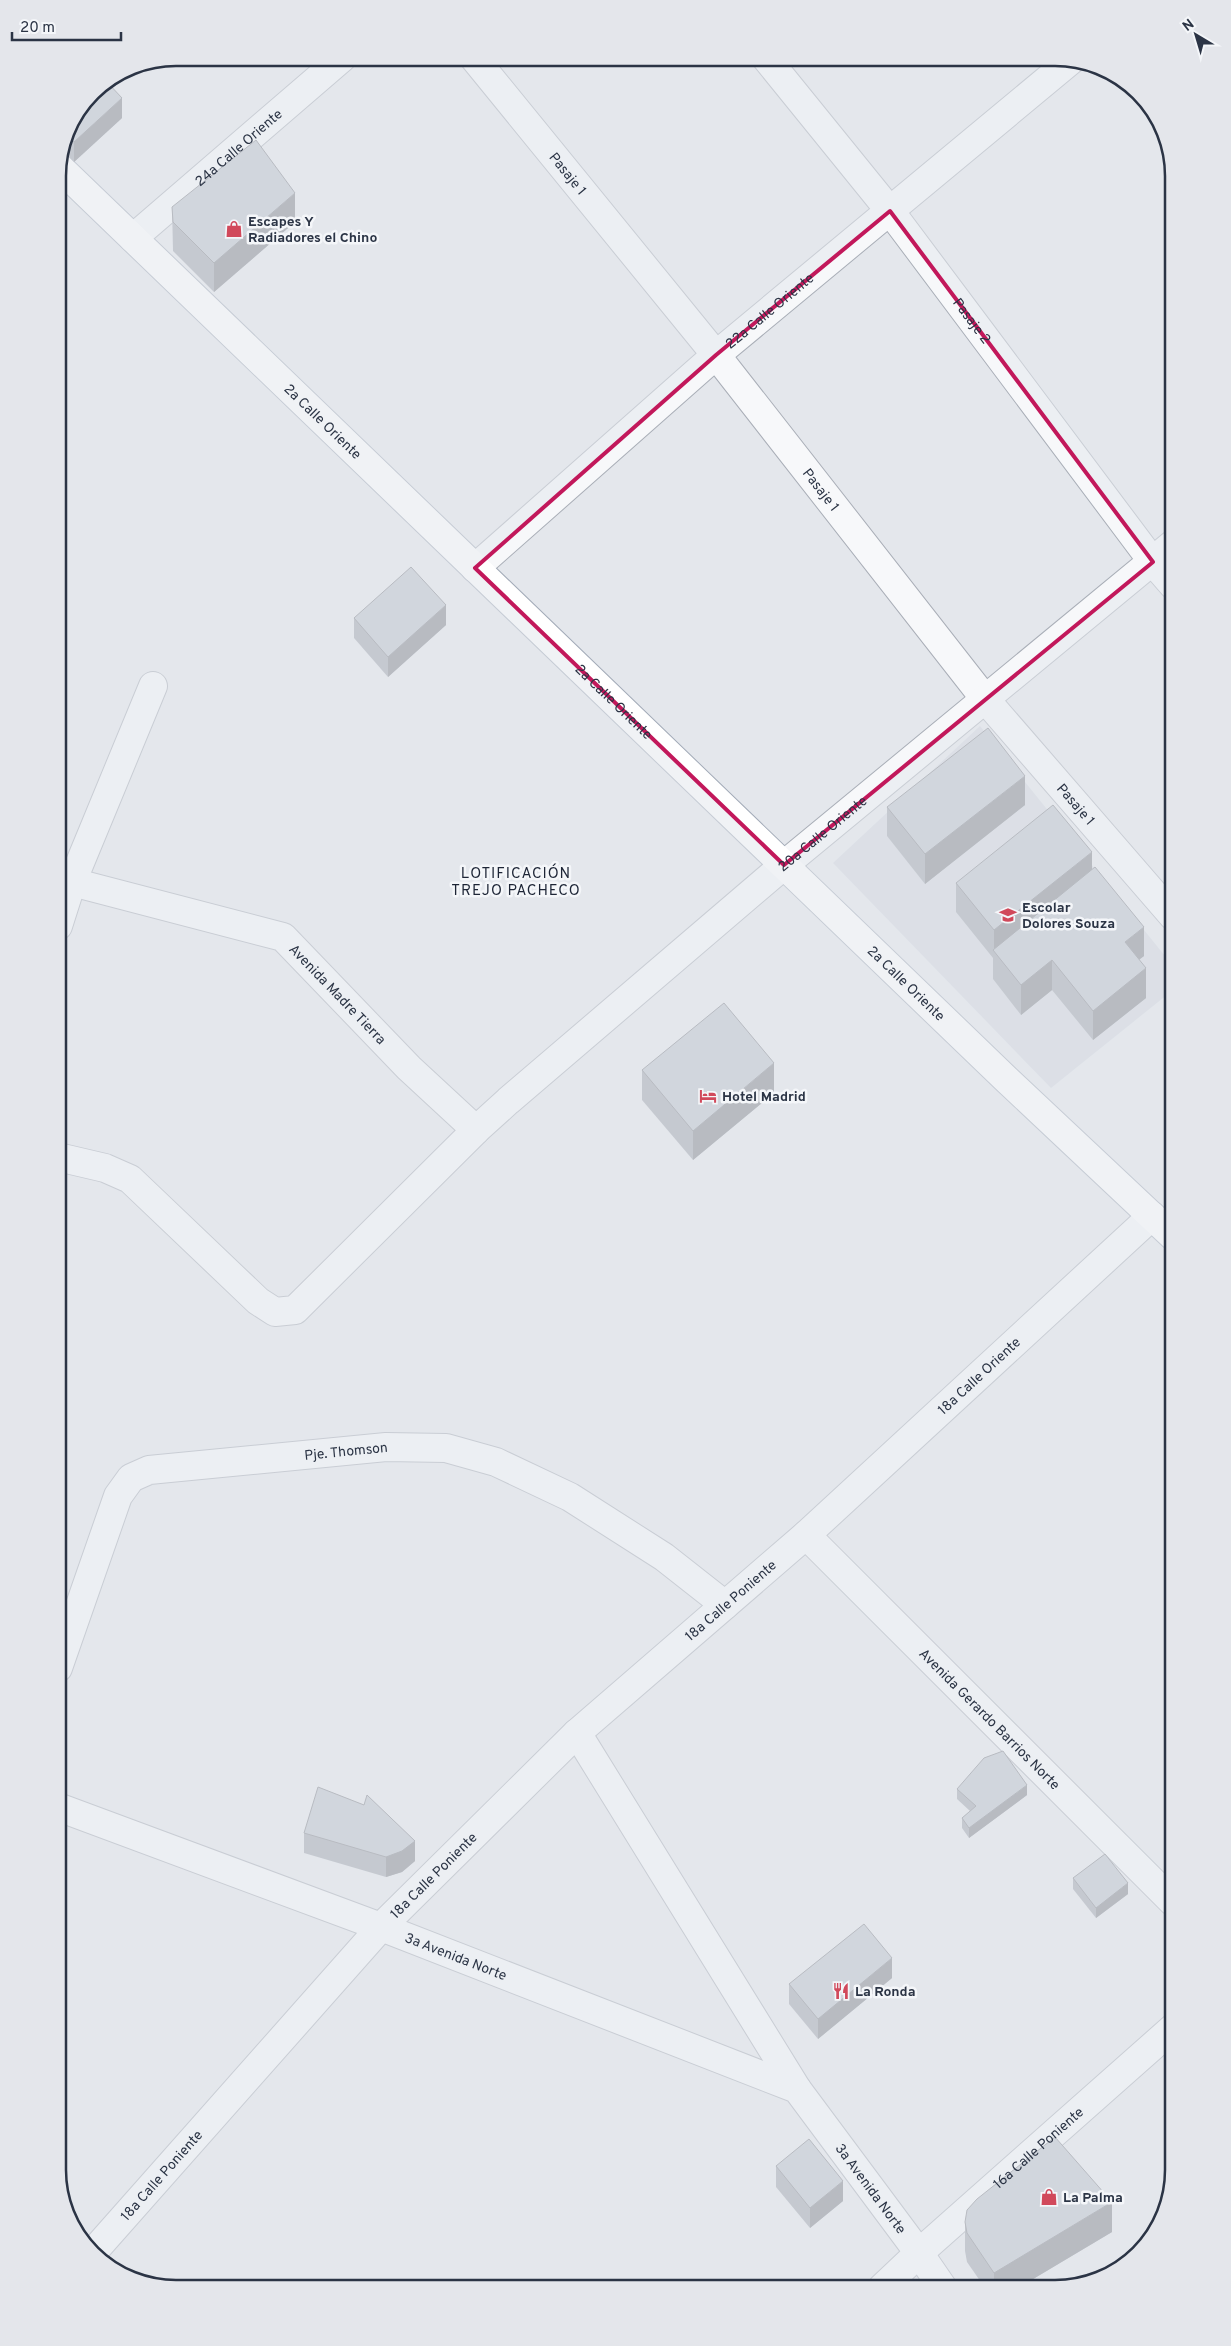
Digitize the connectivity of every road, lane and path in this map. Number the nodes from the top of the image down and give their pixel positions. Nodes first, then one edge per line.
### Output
1 (333, 66) edge
2 (481, 66) edge
3 (772, 66) edge
4 (1063, 66) edge
5 (66, 174) edge
6 (890, 212) junction
7 (133, 238) junction
8 (716, 355) junction
9 (1165, 552) edge
10 (1153, 562) junction
11 (475, 568) junction
12 (1165, 575) edge
13 (153, 686) dead end
14 (985, 699) junction
15 (784, 865) junction
16 (66, 878) edge
17 (66, 880) edge
18 (1165, 906) edge
19 (476, 1130) junction
20 (66, 1159) edge
21 (1152, 1216) junction
22 (1165, 1228) edge
23 (806, 1535) junction
24 (725, 1605) junction
25 (66, 1645) edge
26 (577, 1733) junction
27 (66, 1810) edge
28 (1165, 1893) edge
29 (381, 1927) junction
30 (1165, 2036) edge
31 (797, 2089) junction
32 (97, 2247) edge
33 (919, 2253) junction
34 (890, 2280) edge
35 (938, 2280) edge

1 - 7 street, 24a Calle Oriente
2 - 8 street, Pasaje 1
3 - 6 street, Pasaje 2
4 - 6 street, 22a Calle Oriente
5 - 7 main road, 2a Calle Oriente
6 - 8 street, 22a Calle Oriente
6 - 10 street, Pasaje 2
7 - 11 main road, 2a Calle Oriente
8 - 11 street, 22a Calle Oriente
8 - 14 street, Pasaje 1
9 - 10 street, 20a Calle Oriente
10 - 12 street, Pasaje 2
10 - 14 street, 20a Calle Oriente
11 - 15 main road, 2a Calle Oriente
13 - 16 street
14 - 15 street, 20a Calle Oriente
14 - 18 street, Pasaje 1
15 - 19 street, 20a Calle Oriente
15 - 21 main road, 2a Calle Oriente
17 - 19 street, Avenida Madre Tierra
19 - 20 street, 20a Calle Oriente
21 - 22 main road, 2a Calle Oriente
21 - 23 street, 18a Calle Oriente
23 - 24 street, 18a Calle Poniente
23 - 28 street, Avenida Gerardo Barrios Norte
24 - 25 street, Pje. Thomson
24 - 26 street, 18a Calle Poniente
26 - 29 street, 18a Calle Poniente
26 - 31 street, 3a Avenida Norte
27 - 29 street, 3a Avenida Norte
29 - 31 street, 3a Avenida Norte
29 - 32 street, 18a Calle Poniente
30 - 33 street, 16a Calle Poniente
31 - 33 street, 3a Avenida Norte
33 - 34 street, 16a Calle Poniente
33 - 35 street, 3a Avenida Norte

